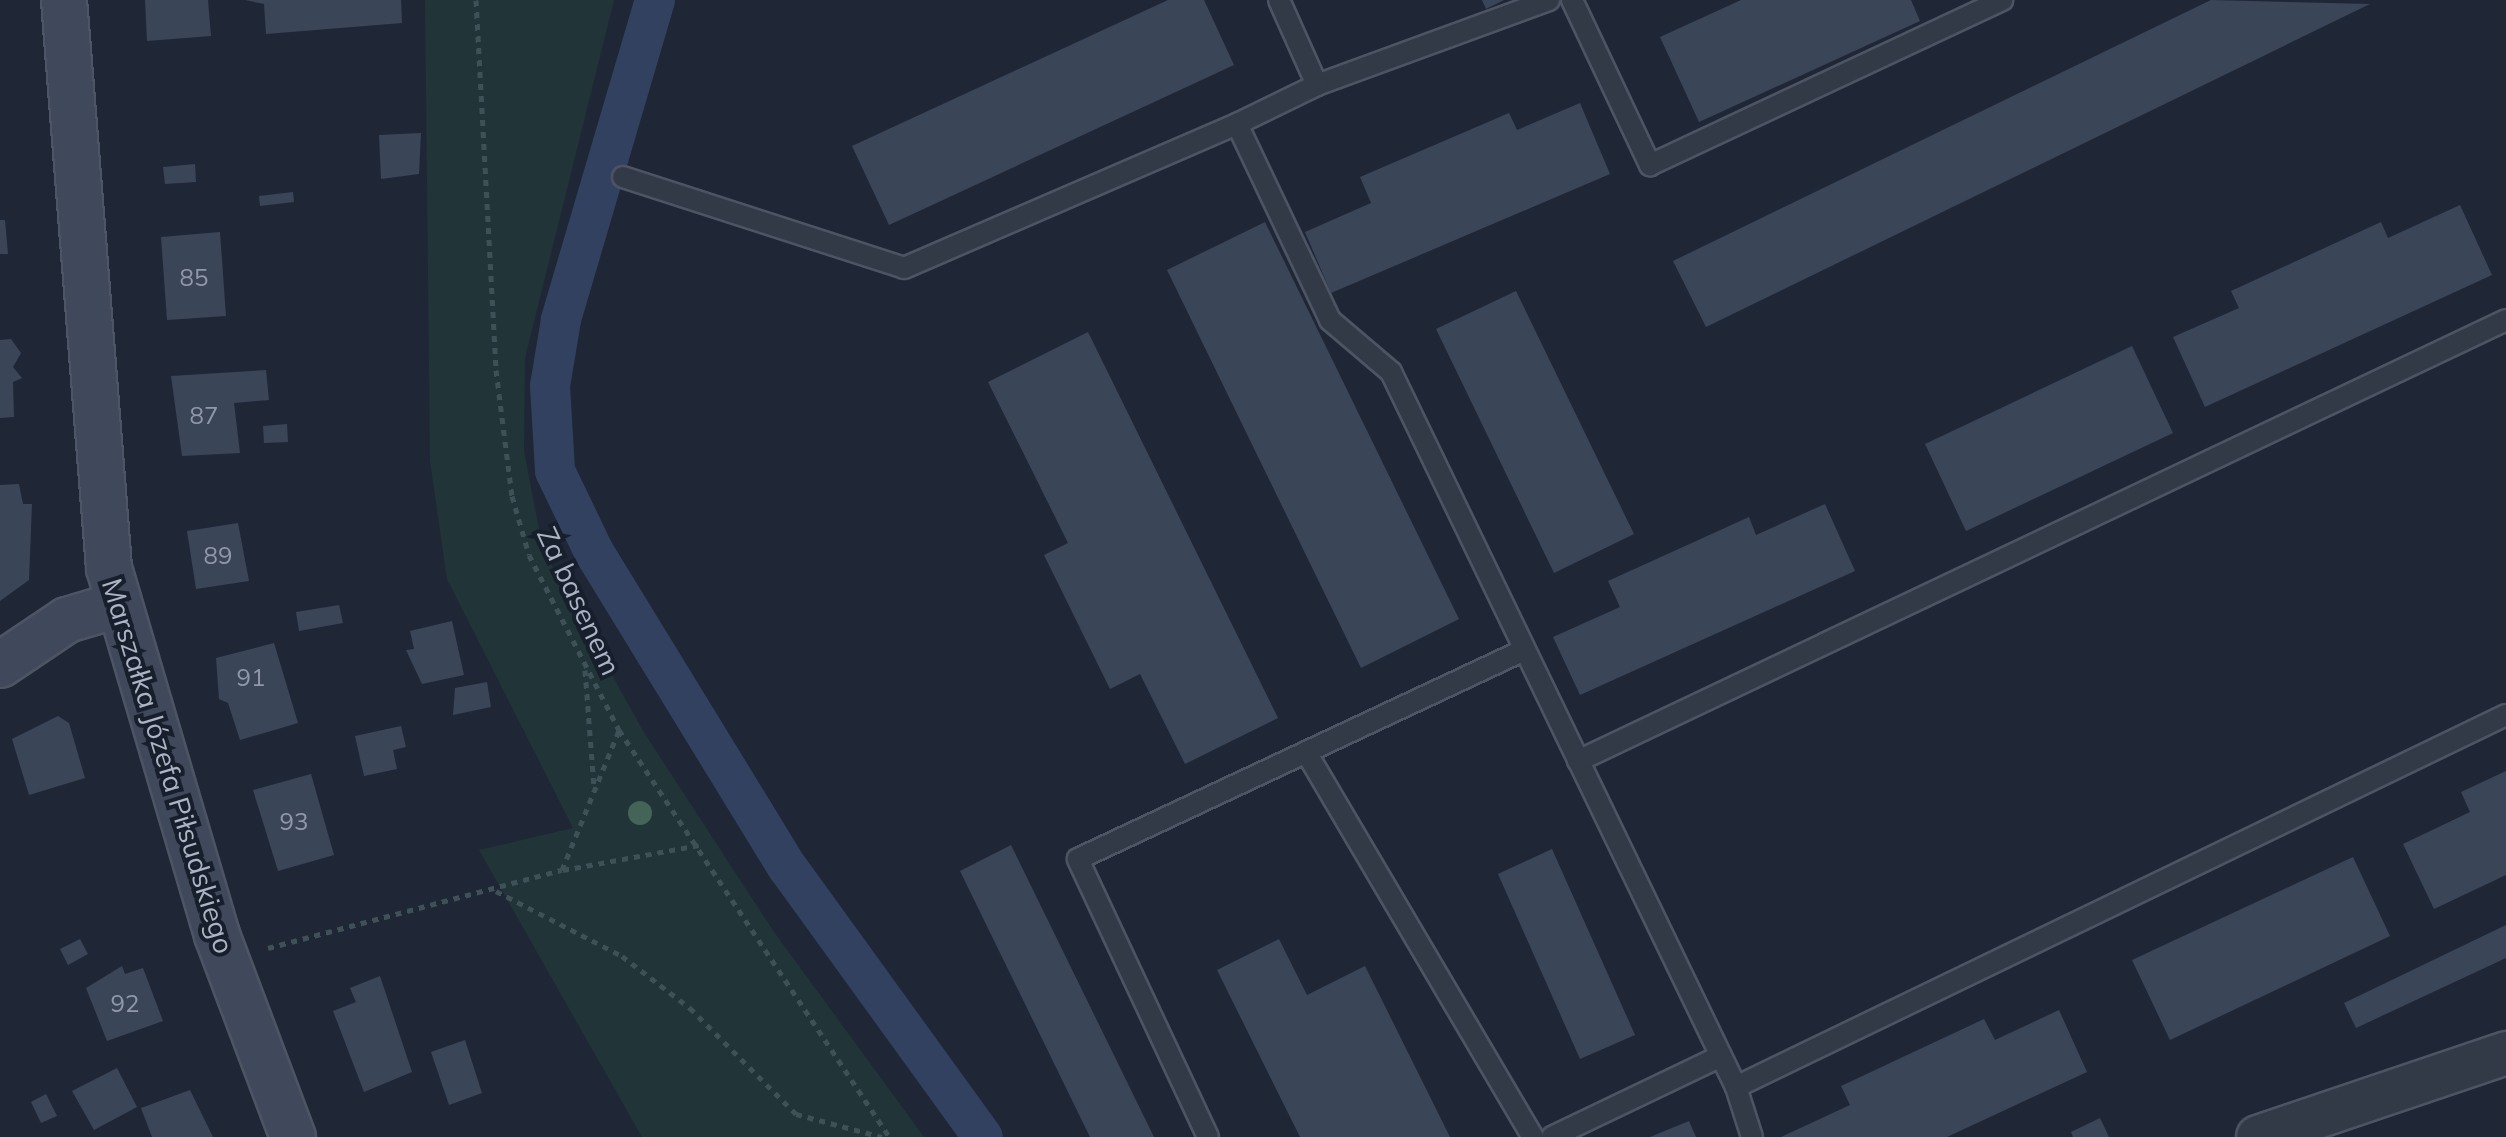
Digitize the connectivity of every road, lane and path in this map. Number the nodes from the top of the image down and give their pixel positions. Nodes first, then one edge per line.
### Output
1 (64, 0) edge
2 (476, 0) edge
3 (1279, 0) edge
4 (1549, 0) edge
5 (1572, 0) edge
6 (2002, 0) edge
7 (1317, 85) junction
8 (1237, 124) junction
9 (623, 177) dead end
10 (2506, 320) edge
11 (117, 605) junction
12 (1524, 650) junction
13 (0, 665) edge
14 (585, 666) junction
15 (2506, 715) edge
16 (619, 730) junction
17 (1306, 752) junction
18 (1578, 761) junction
19 (594, 788) junction
20 (700, 845) junction
21 (562, 870) junction
22 (496, 891) junction
23 (268, 948) dead end
24 (2506, 1053) edge
25 (1721, 1056) junction
26 (1736, 1087) junction
27 (293, 1137) edge
28 (882, 1137) edge
29 (889, 1137) edge
30 (1208, 1137) edge
31 (1533, 1137) edge
32 (1552, 1137) edge
33 (1752, 1137) edge
34 (2258, 1137) edge

1 - 11 main road, Marszałka Józefa Piłsudskiego
2 - 14 path, Za basenem
3 - 7 lane
4 - 7 lane
5 - 6 lane
7 - 8 lane
8 - 9 lane
8 - 12 lane
10 - 18 lane
11 - 13 main road
11 - 27 main road, Marszałka Józefa Piłsudskiego
12 - 17 lane
12 - 18 lane
14 - 16 path, Za basenem
14 - 19 path
15 - 26 lane
16 - 19 path
16 - 20 path, Za basenem
17 - 30 lane
17 - 31 lane
18 - 25 lane
19 - 21 path
20 - 21 path
20 - 29 path, Za basenem
21 - 22 path
22 - 23 path
22 - 28 path
24 - 34 street
25 - 26 lane
25 - 32 lane
26 - 33 lane

